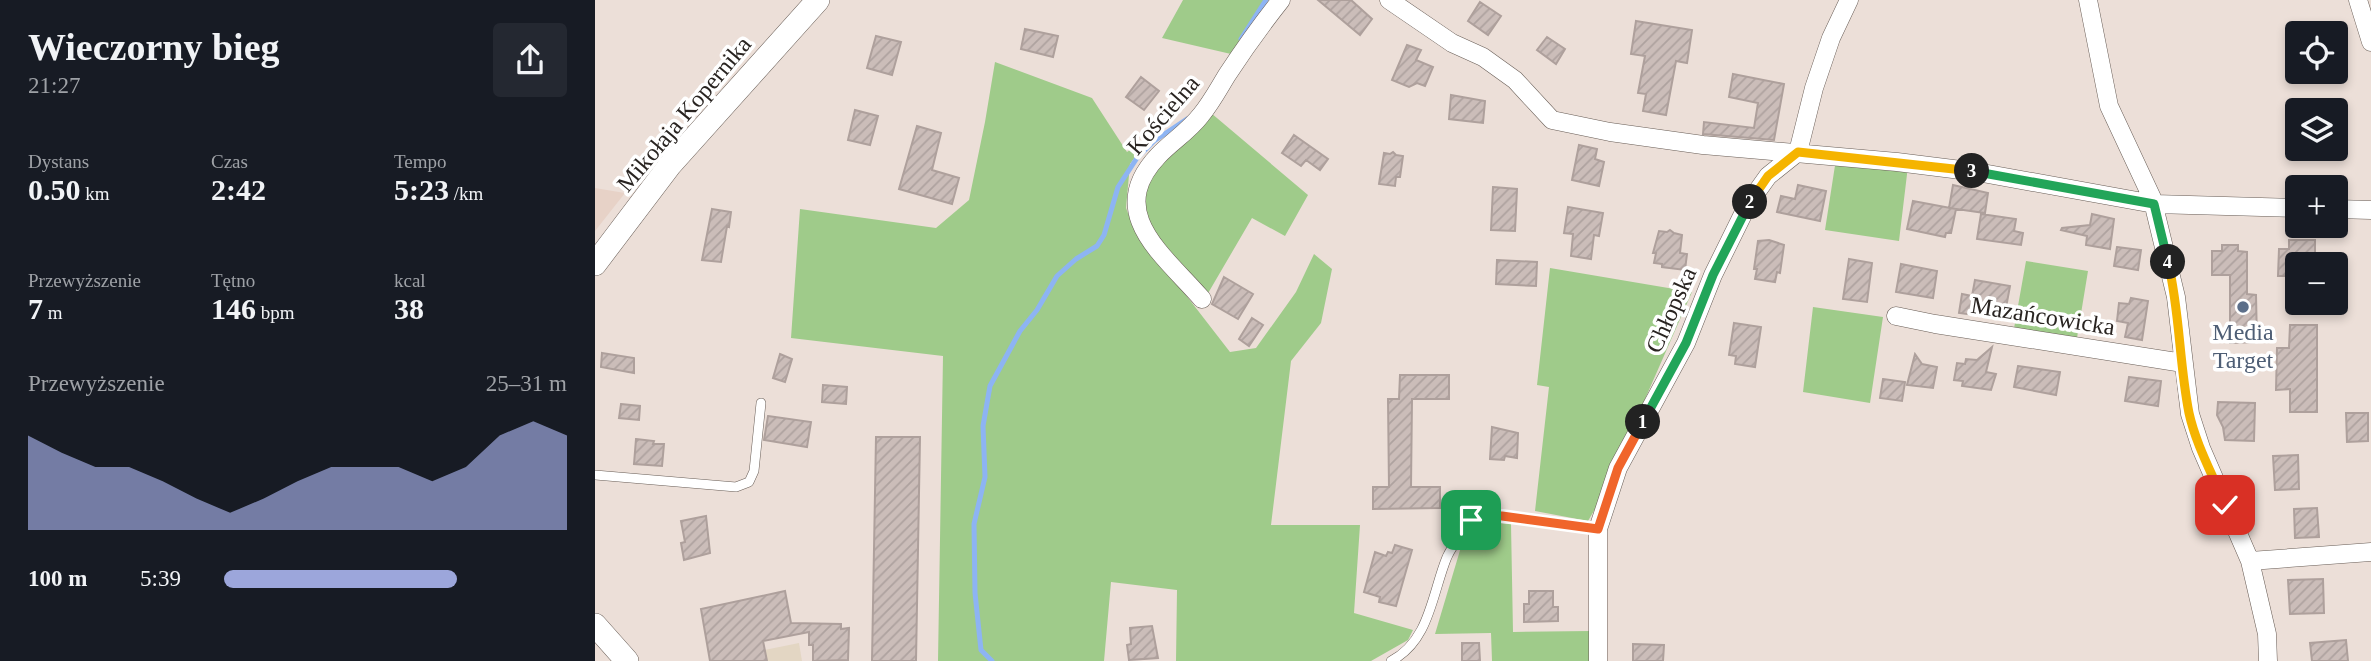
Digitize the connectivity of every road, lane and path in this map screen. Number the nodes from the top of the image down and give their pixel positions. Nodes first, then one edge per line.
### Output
1 (818, 0) edge
2 (1281, 0) edge
3 (1389, 0) edge
4 (1849, 0) edge
5 (2088, 0) edge
6 (2358, 0) edge
7 (2371, 42) edge
8 (1798, 152) junction
9 (2154, 204) junction
10 (2285, 208) edge
11 (2348, 209) edge
12 (2371, 210) edge
13 (595, 264) edge
14 (1202, 299) dead end
15 (1896, 316) dead end
16 (2183, 363) junction
17 (761, 403) dead end
18 (595, 475) edge
19 (1598, 529) junction
20 (2371, 552) edge
21 (2250, 561) junction
22 (595, 625) edge
23 (627, 661) edge
24 (1391, 661) edge
25 (1598, 661) edge
26 (2268, 661) edge

1 - 13 street, Mikołaja Kopernika
2 - 14 street, Kościelna
3 - 8 street
4 - 8 street
5 - 9 street
6 - 7 street
8 - 9 street
8 - 19 street, Chłopska
9 - 10 street
9 - 16 street
11 - 12 street
15 - 16 street, Mazańcowicka
16 - 21 street
17 - 18 lane
19 - 24 lane
19 - 25 street, Chłopska
20 - 21 street
21 - 26 street
22 - 23 street

